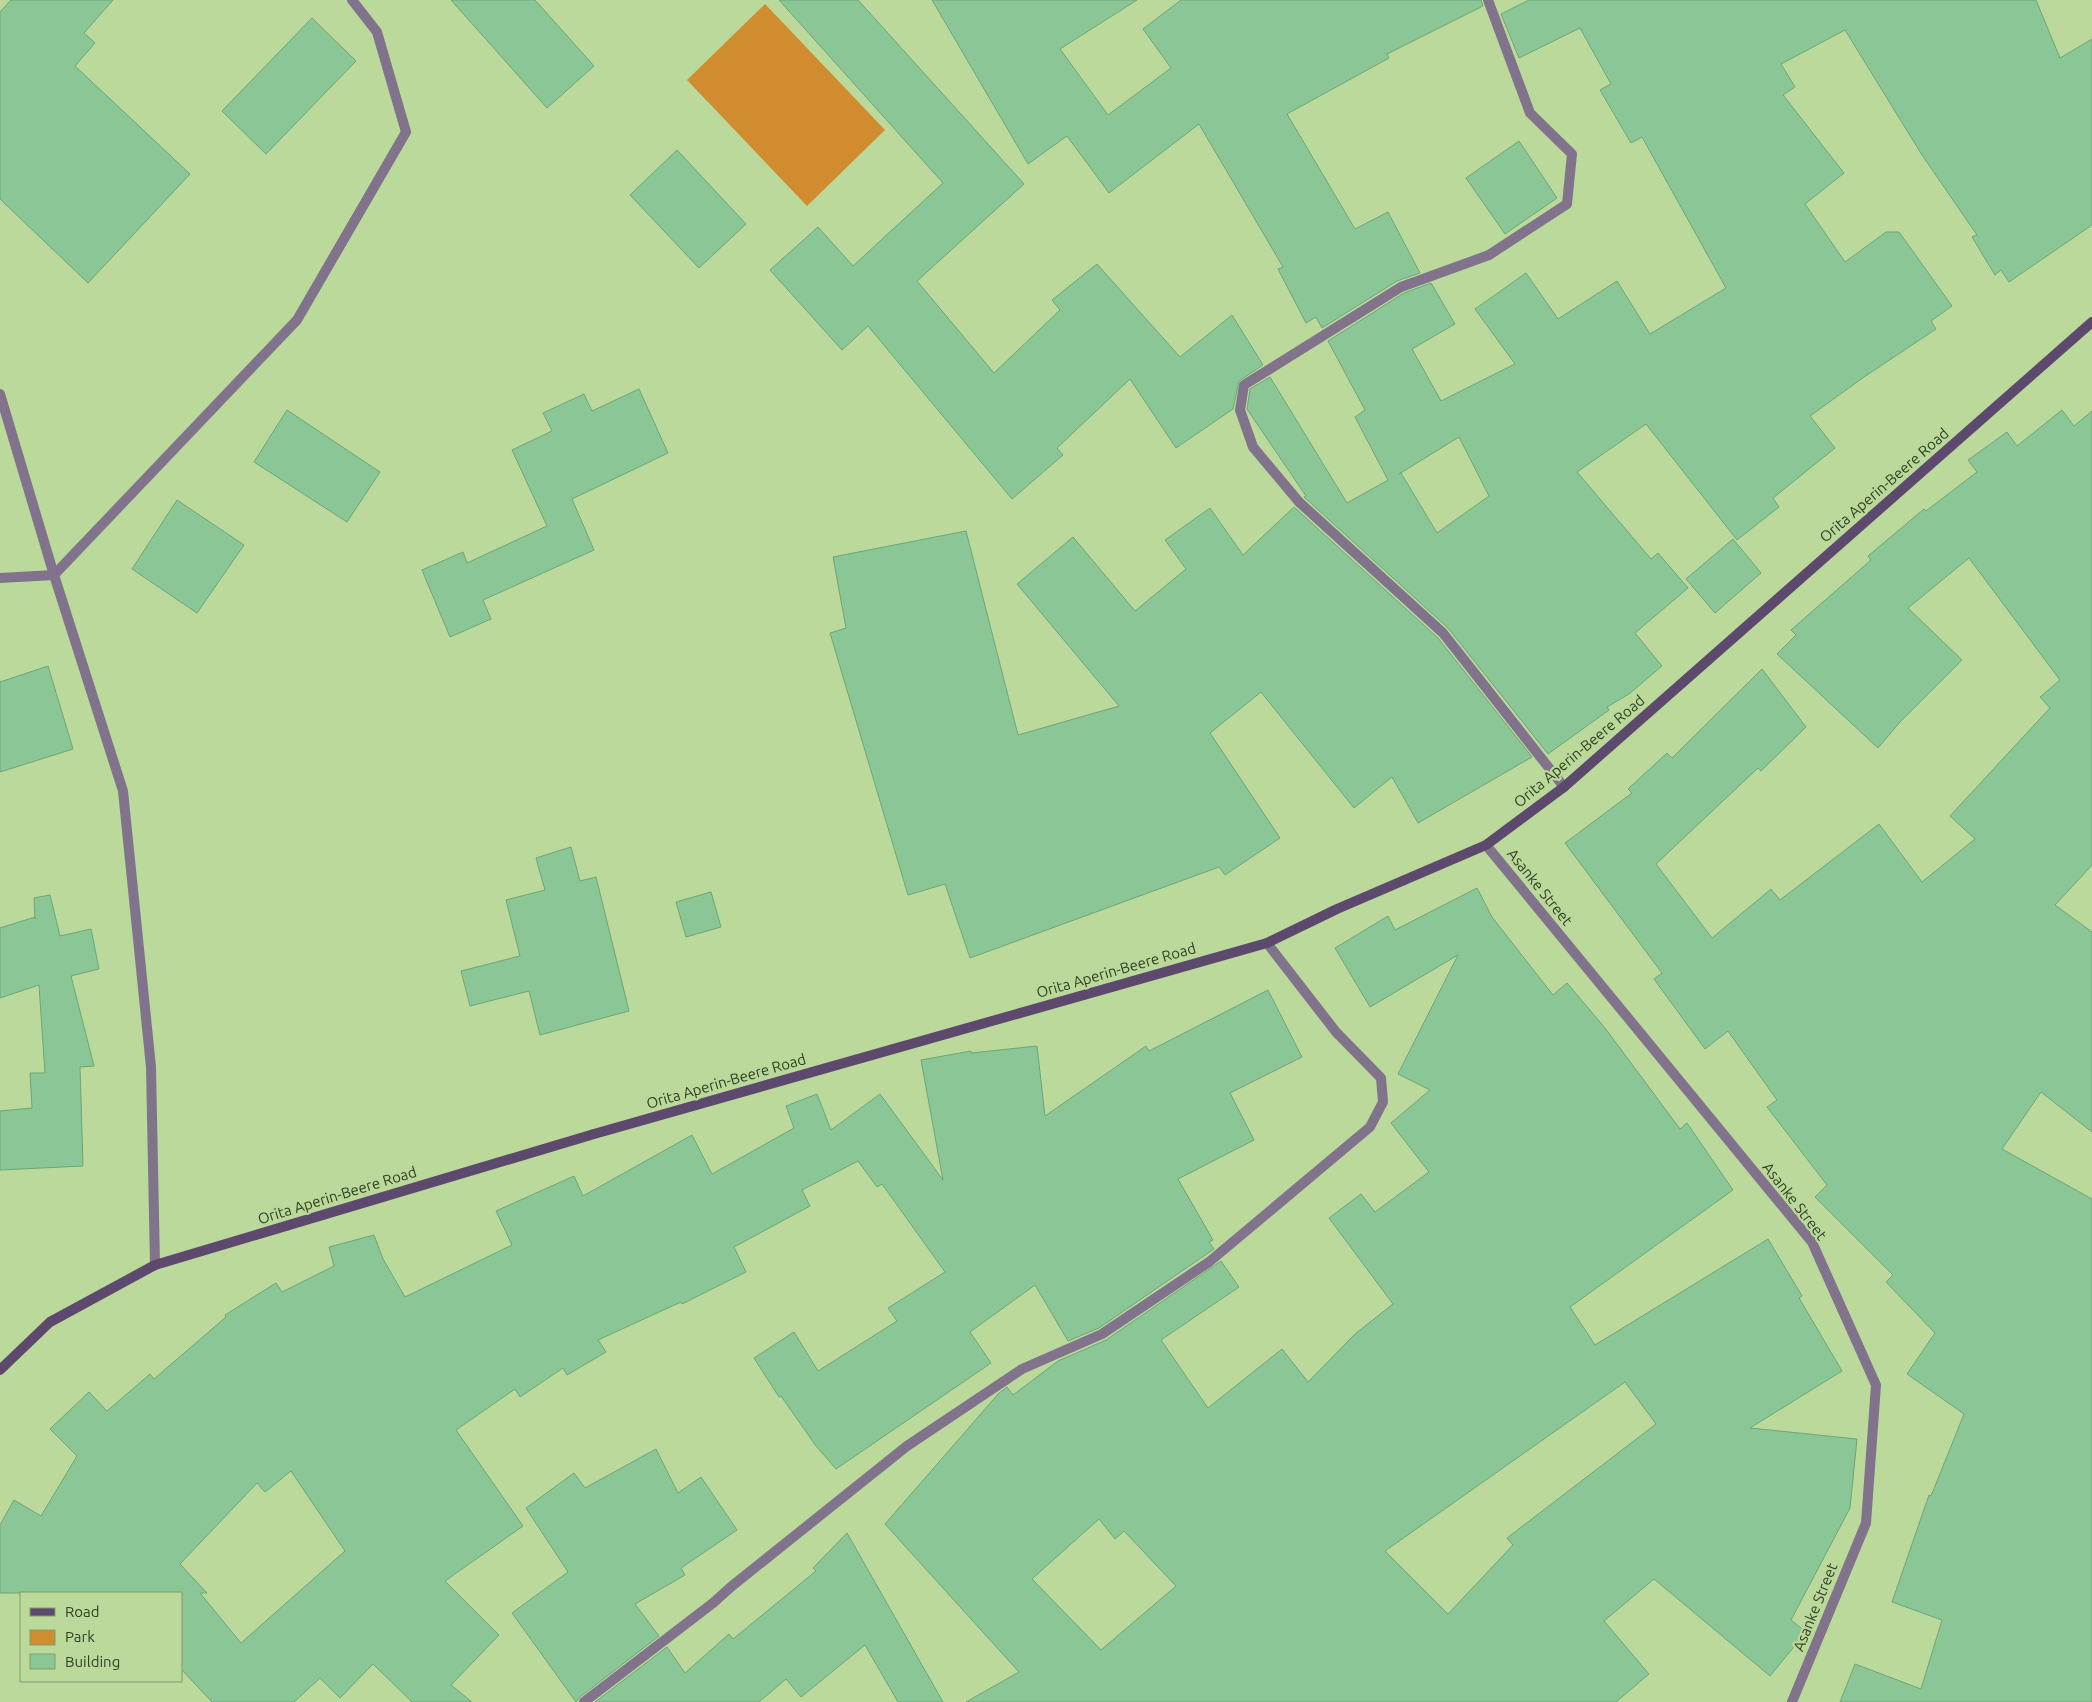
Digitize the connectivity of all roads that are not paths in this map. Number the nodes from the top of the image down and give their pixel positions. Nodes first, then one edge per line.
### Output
1 (352, 0) edge
2 (1488, 0) edge
3 (2092, 322) edge
4 (0, 394) edge
5 (54, 575) junction
6 (0, 578) edge
7 (1564, 787) junction
8 (1486, 845) junction
9 (1267, 943) junction
10 (155, 1264) junction
11 (0, 1370) edge
12 (584, 1702) edge
13 (1792, 1702) edge

1 - 5 street
2 - 7 street
3 - 7 main road, Orita Aperin-Beere Road
4 - 5 street
5 - 6 street
5 - 10 street
7 - 8 main road, Orita Aperin-Beere Road
8 - 9 main road, Orita Aperin-Beere Road
8 - 13 street, Asanke Street
9 - 10 main road, Orita Aperin-Beere Road
9 - 12 street
10 - 11 main road, Orita Aperin-Beere Road

